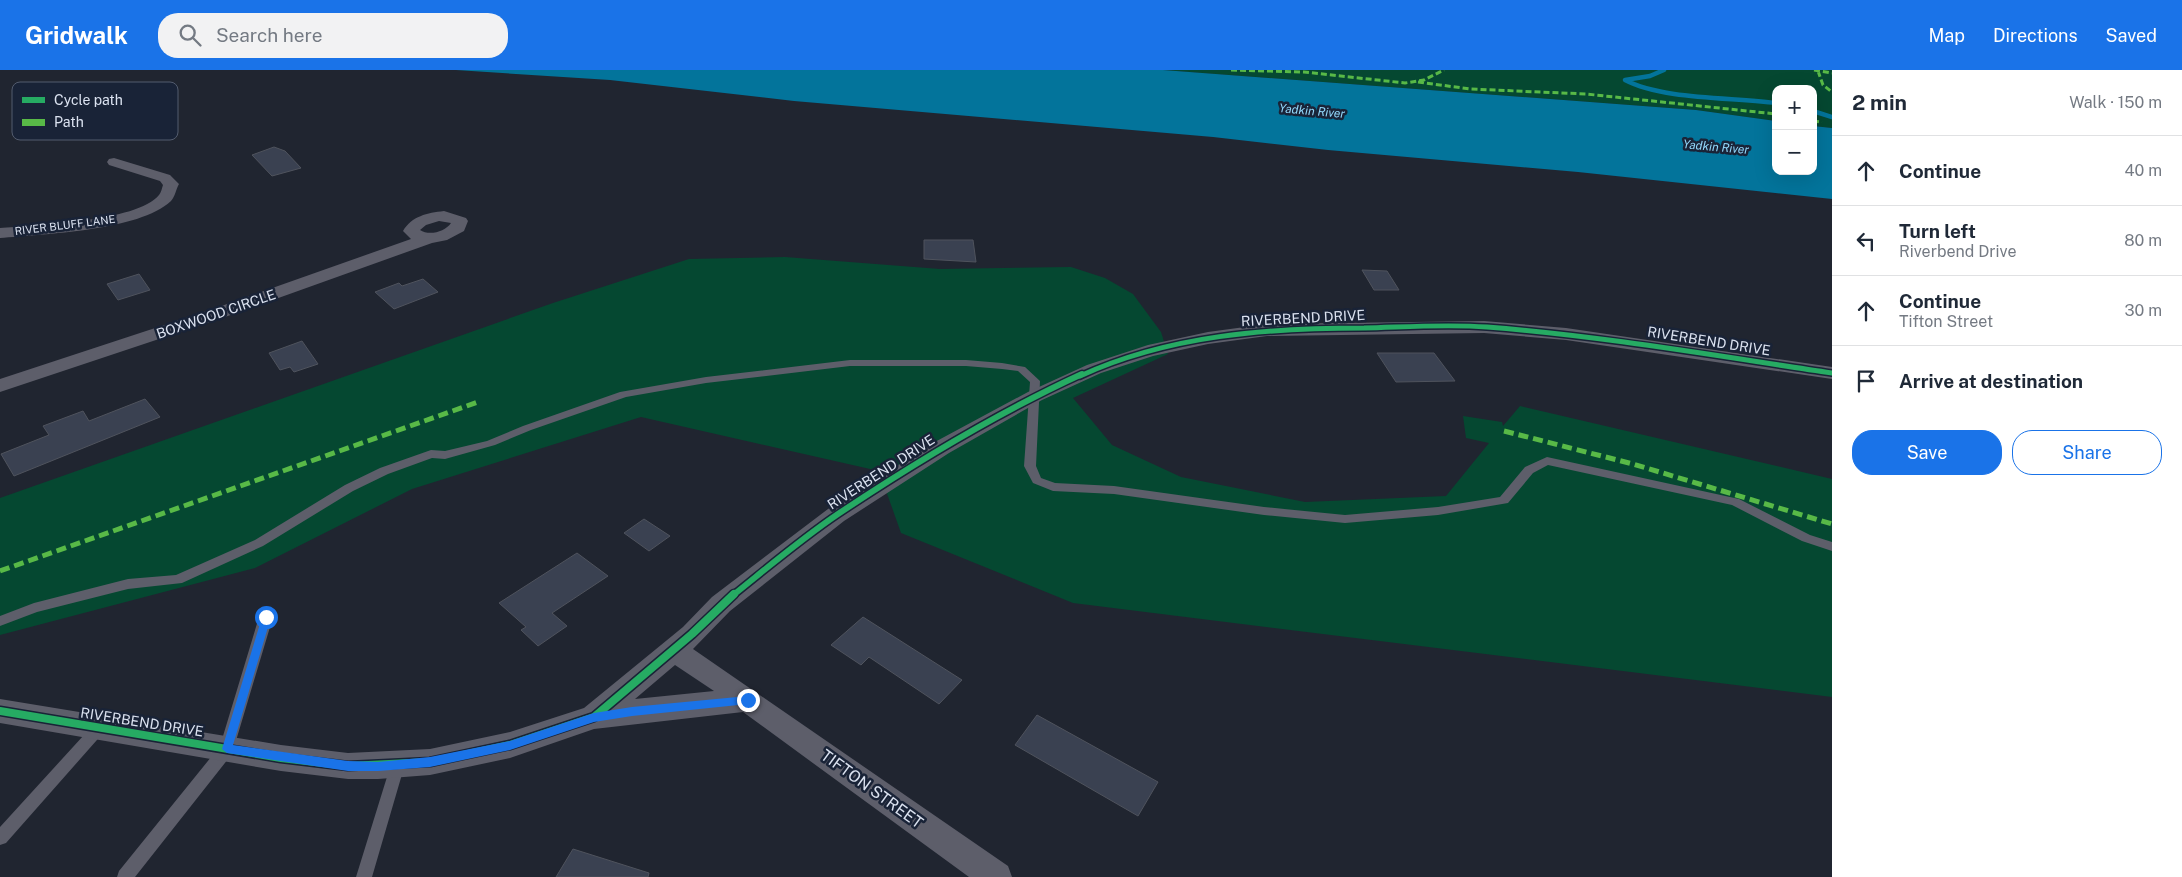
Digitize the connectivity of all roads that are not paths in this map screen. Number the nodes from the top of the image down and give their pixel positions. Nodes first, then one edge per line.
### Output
1 (114, 162) dead end
2 (0, 233) edge
3 (430, 238) dead end
4 (1832, 373) edge
5 (0, 386) edge
6 (1035, 396) junction
7 (1832, 547) edge
8 (266, 617) dead end
9 (0, 621) edge
10 (674, 650) junction
11 (748, 700) junction
12 (0, 711) edge
13 (594, 717) junction
14 (99, 728) junction
15 (227, 749) junction
16 (398, 764) junction
17 (0, 838) edge
18 (125, 877) edge
19 (364, 877) edge
20 (996, 877) edge

1 - 2 street, RIVER BLUFF LANE
3 - 5 street, BOXWOOD CIRCLE
4 - 6 street, RIVERBEND DRIVE
6 - 7 lane
6 - 9 lane
6 - 10 street, RIVERBEND DRIVE
8 - 15 lane
10 - 11 street, TIFTON STREET
10 - 13 street, RIVERBEND DRIVE
11 - 13 street
11 - 20 street, TIFTON STREET
12 - 14 street, RIVERBEND DRIVE
13 - 16 street, RIVERBEND DRIVE
14 - 15 street, RIVERBEND DRIVE
14 - 17 lane
15 - 16 street, RIVERBEND DRIVE
15 - 18 lane
16 - 19 lane

